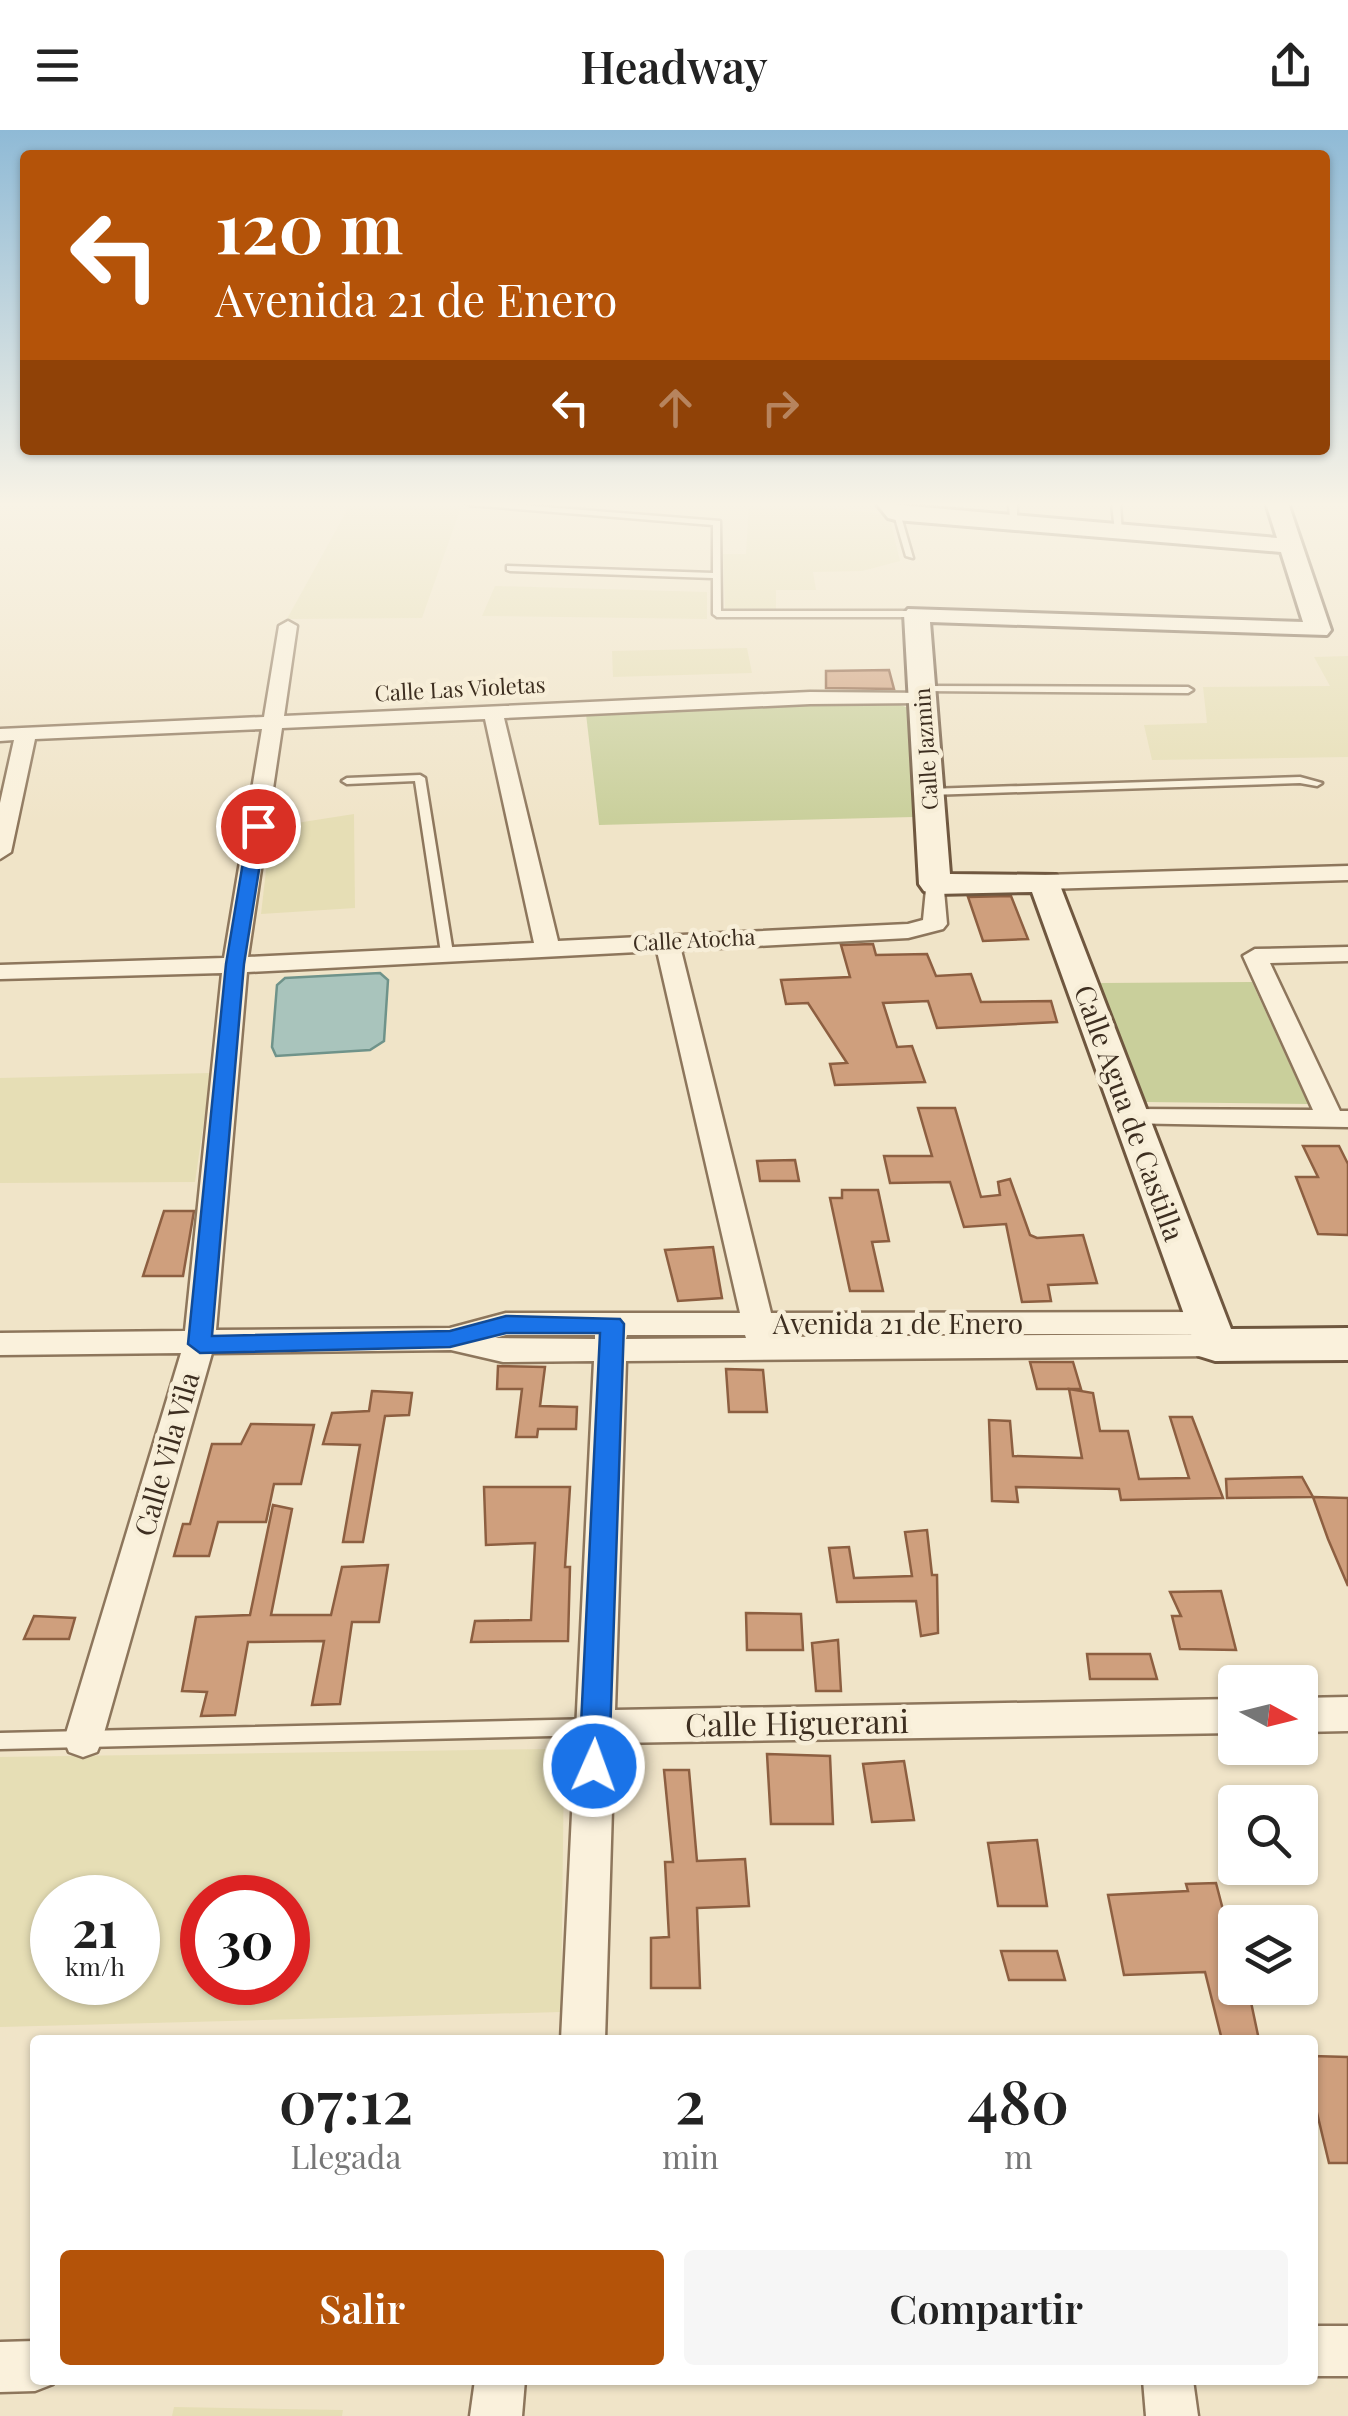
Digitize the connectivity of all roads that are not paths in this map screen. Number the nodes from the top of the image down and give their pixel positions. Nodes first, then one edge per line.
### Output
1 (717, 610) edge
2 (1312, 610) edge
3 (917, 614) junction
4 (288, 626) dead end
5 (1188, 690) dead end
6 (922, 693) junction
7 (493, 712) junction
8 (274, 723) junction
9 (26, 733) junction
10 (0, 734) edge
11 (347, 781) dead end
12 (1317, 783) dead end
13 (929, 792) junction
14 (0, 852) edge
15 (1348, 873) edge
16 (1045, 882) junction
17 (935, 884) junction
18 (667, 942) junction
19 (547, 947) junction
20 (448, 953) junction
21 (1348, 954) edge
22 (235, 964) junction
23 (0, 972) edge
24 (1128, 1117) junction
25 (1339, 1119) edge
26 (1348, 1320) edge
27 (1212, 1334) junction
28 (761, 1336) junction
29 (611, 1337) junction
30 (0, 1344) edge
31 (200, 1344) junction
32 (1348, 1344) edge
33 (1318, 1714) edge
34 (1348, 1714) edge
35 (1218, 1716) edge
36 (596, 1727) junction
37 (84, 1740) junction
38 (0, 1742) edge
39 (582, 2035) edge
40 (1318, 2351) edge
41 (1348, 2351) edge
42 (30, 2366) edge
43 (0, 2367) edge
44 (499, 2385) edge
45 (1169, 2385) edge
46 (496, 2416) edge
47 (1172, 2416) edge

1 - 3 lane
2 - 3 street
3 - 6 street, Calle Jazmin
4 - 8 street, Calle Vila Vila
5 - 6 lane, Calle Las Violetas
6 - 7 street, Calle Las Violetas
6 - 13 street, Calle Jazmin
7 - 8 street, Calle Las Violetas
7 - 19 street
8 - 9 street, Calle Las Violetas
8 - 22 street, Calle Vila Vila
9 - 10 street, Calle Las Violetas
9 - 14 street
11 - 20 lane
12 - 13 lane
13 - 17 street, Calle Jazmin
15 - 16 street
16 - 17 street
16 - 24 street, Calle Agua de Castilla
17 - 18 street, Calle Atocha
18 - 19 street, Calle Atocha
18 - 28 street
19 - 20 street, Calle Atocha
20 - 22 street, Calle Atocha
21 - 25 street
22 - 23 street, Calle Atocha
22 - 31 street, Calle Vila Vila
24 - 25 street
24 - 27 street, Calle Agua de Castilla
26 - 27 street, Avenida 21 de Enero
27 - 28 street, Avenida 21 de Enero
27 - 32 street, Avenida 21 de Enero
28 - 29 street, Avenida 21 de Enero
29 - 31 street, Avenida 21 de Enero
29 - 36 street
30 - 31 street, Avenida 21 de Enero
31 - 37 street, Calle Vila Vila
33 - 34 street
35 - 36 street, Calle Higuerani
36 - 37 lane, Calle Higuerani
36 - 39 street
37 - 38 lane, Calle Higuerani
40 - 41 street
42 - 43 street
44 - 46 street
45 - 47 street

